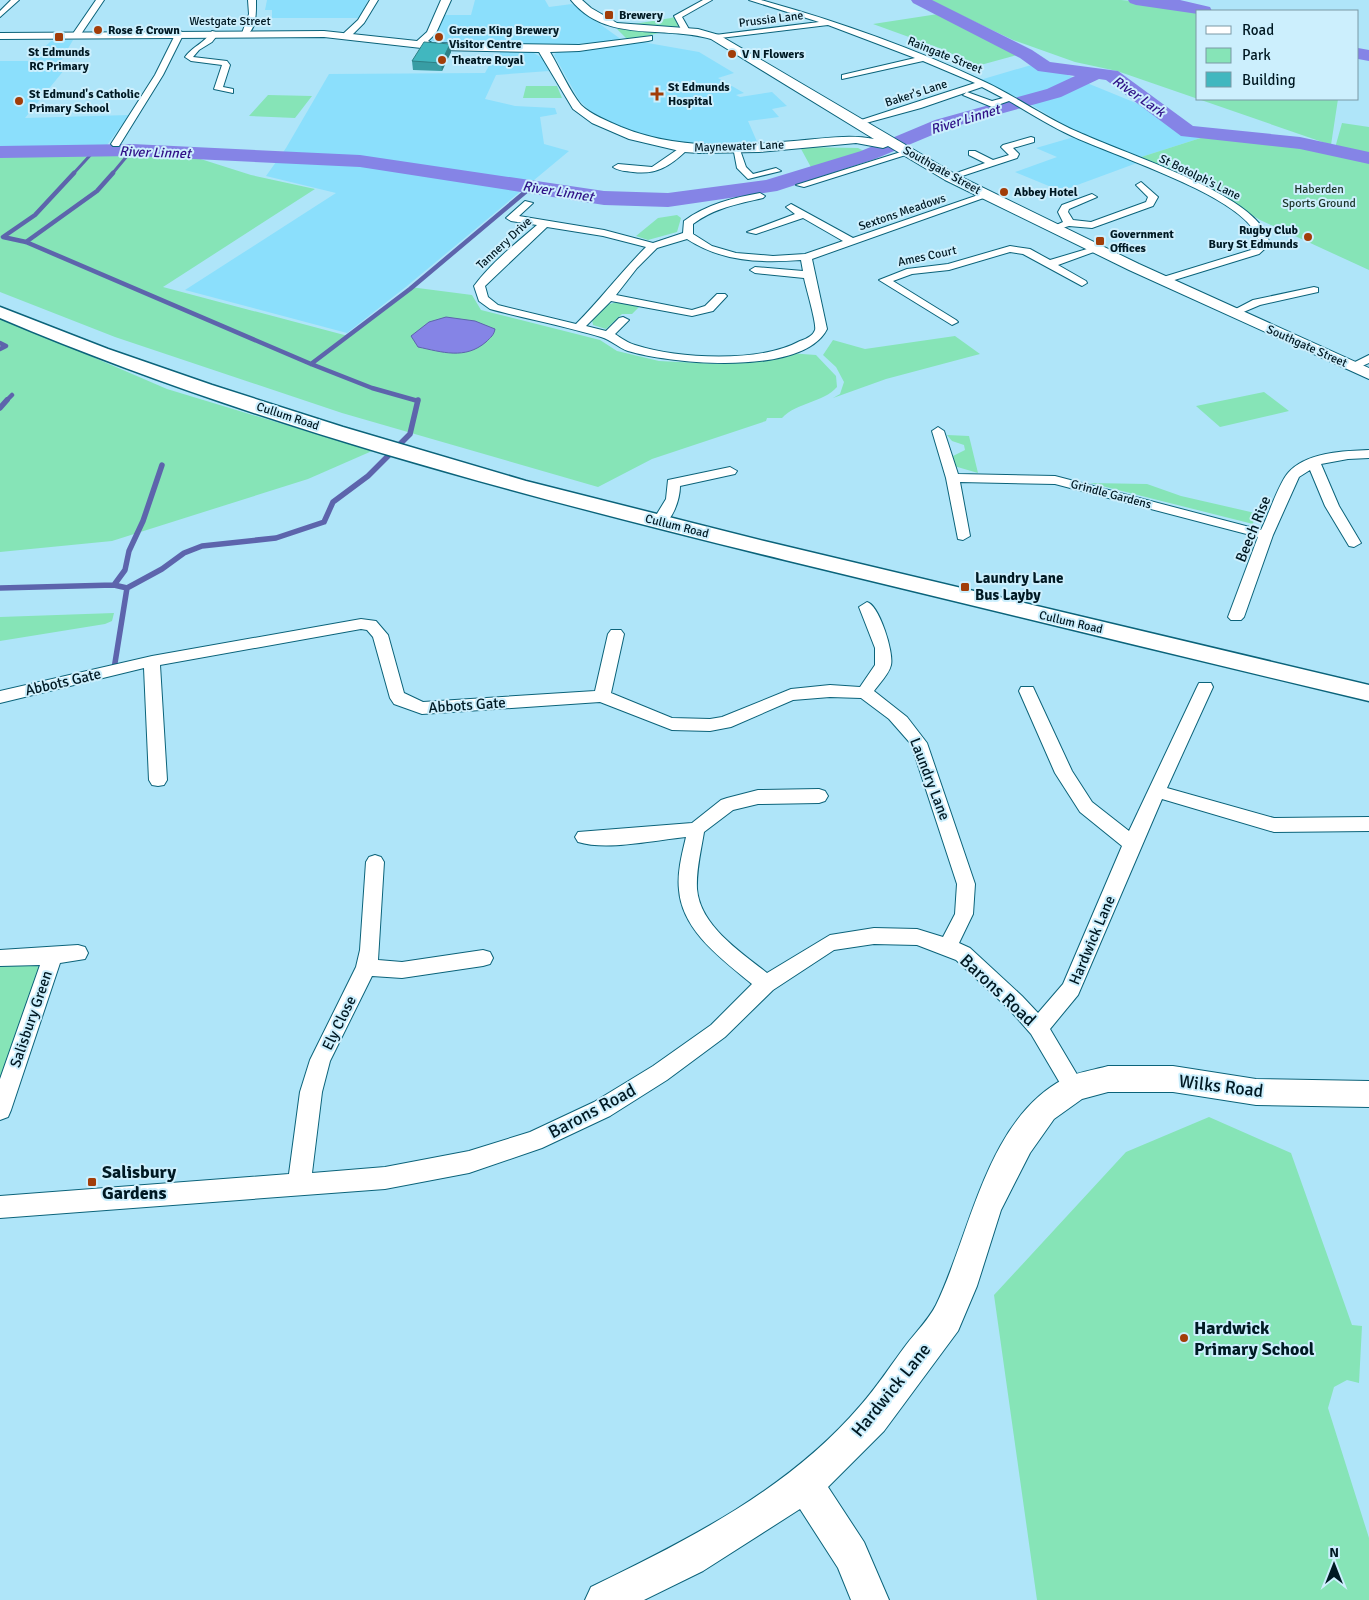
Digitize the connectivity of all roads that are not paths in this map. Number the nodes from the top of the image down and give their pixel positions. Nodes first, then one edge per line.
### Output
1 (14, 0) edge
2 (252, 0) edge
3 (374, 0) edge
4 (446, 0) edge
5 (576, 0) edge
6 (708, 0) edge
7 (753, 0) edge
8 (98, 3) edge
9 (0, 15) edge
10 (830, 23) junction
11 (686, 31) junction
12 (671, 32) junction
13 (180, 33) junction
14 (215, 33) junction
15 (246, 33) junction
16 (76, 35) junction
17 (347, 35) junction
18 (0, 36) edge
19 (715, 37) junction
20 (628, 41) joint
21 (425, 43) junction
22 (543, 49) junction
23 (924, 60) junction
24 (890, 73) dead end
25 (844, 77) dead end
26 (981, 84) junction
27 (230, 91) dead end
28 (967, 95) dead end
29 (1011, 99) junction
30 (862, 126) junction
31 (856, 139) junction
32 (1031, 140) dead end
33 (116, 144) dead end
34 (896, 147) junction
35 (684, 148) junction
36 (736, 149) junction
37 (972, 153) dead end
38 (1119, 153) joint
39 (993, 163) junction
40 (776, 171) dead end
41 (609, 176) dead end
42 (950, 177) junction
43 (801, 185) dead end
44 (1141, 185) dead end
45 (760, 196) dead end
46 (987, 196) junction
47 (1092, 197) dead end
48 (528, 203) dead end
49 (791, 207) dead end
50 (804, 214) junction
51 (558, 215) dead end
52 (1070, 222) junction
53 (546, 224) junction
54 (1054, 228) junction
55 (752, 232) dead end
56 (688, 235) junction
57 (853, 242) junction
58 (654, 246) junction
59 (1096, 249) junction
60 (806, 257) junction
61 (1050, 264) junction
62 (755, 270) dead end
63 (809, 275) junction
64 (1164, 280) junction
65 (1082, 283) dead end
66 (1314, 290) dead end
67 (721, 296) dead end
68 (609, 297) junction
69 (0, 312) edge
70 (1234, 313) junction
71 (623, 320) dead end
72 (952, 322) dead end
73 (579, 327) junction
74 (608, 335) junction
75 (1369, 359) edge
76 (1353, 366) junction
77 (1369, 374) edge
78 (938, 431) dead end
79 (1369, 454) edge
80 (1313, 462) junction
81 (730, 471) dead end
82 (953, 478) junction
83 (659, 522) junction
84 (1266, 535) junction
85 (962, 536) dead end
86 (1354, 543) dead end
87 (867, 607) dead end
88 (1236, 617) dead end
89 (616, 634) dead end
90 (152, 661) junction
91 (1205, 687) dead end
92 (1027, 691) dead end
93 (864, 693) junction
94 (1369, 693) edge
95 (602, 696) junction
96 (0, 697) edge
97 (158, 780) dead end
98 (1156, 791) junction
99 (819, 796) dead end
100 (1369, 824) edge
101 (696, 830) junction
102 (584, 837) dead end
103 (1132, 844) junction
104 (375, 862) dead end
105 (948, 947) junction
106 (78, 953) dead end
107 (53, 956) junction
108 (0, 958) edge
109 (483, 958) dead end
110 (366, 967) junction
111 (766, 984) junction
112 (1038, 1028) junction
113 (1074, 1088) junction
114 (1369, 1094) edge
115 (0, 1110) edge
116 (299, 1185) junction
117 (0, 1207) edge
118 (805, 1485) junction
119 (604, 1600) edge
120 (870, 1600) edge

1 - 9 street
2 - 15 street
3 - 17 street
4 - 21 street
5 - 12 street
6 - 11 street
7 - 10 street, Raingate Street
8 - 16 street
10 - 19 street, Prussia Lane
10 - 23 street, Raingate Street
11 - 12 street
11 - 19 street, Southgate Street
12 - 20 street
13 - 14 street, Westgate Street
13 - 16 street, Westgate Street
13 - 33 street
14 - 15 street, Westgate Street
14 - 27 street
15 - 17 street, Westgate Street
16 - 18 street, Westgate Street
17 - 21 street, Westgate Street
19 - 30 street, Southgate Street
20 - 22 street, Westgate Street
21 - 22 street, Westgate Street
22 - 35 street, Maynewater Lane
23 - 24 street
23 - 25 street
23 - 26 street, Raingate Street
26 - 29 street, Raingate Street
26 - 30 street, Baker's Lane
28 - 29 street
29 - 38 street, Raingate Street
30 - 31 street
30 - 34 street, Southgate Street
31 - 34 street, Maynewater Lane
31 - 36 street, Maynewater Lane
32 - 39 street
34 - 42 street, Southgate Street
34 - 43 street
35 - 36 street, Maynewater Lane
35 - 41 street
36 - 40 street
37 - 39 street
38 - 64 street, St Botolph's Lane
39 - 42 street
42 - 46 street, Southgate Street
44 - 52 street
45 - 56 street
46 - 54 street, Southgate Street
46 - 57 street, Sextons Meadows
47 - 52 street
48 - 53 street, Tannery Drive
49 - 50 street, Sextons Meadows
50 - 55 street
50 - 57 street, Sextons Meadows
51 - 53 street, Tannery Drive
52 - 54 street
53 - 58 street, Tannery Drive
53 - 73 street, Tannery Drive
54 - 59 street, Southgate Street
56 - 58 street
56 - 60 street, Sextons Meadows
57 - 60 street, Sextons Meadows
58 - 68 street
59 - 61 street
59 - 64 street, Southgate Street
60 - 63 street
61 - 65 street, Ames Court
61 - 72 street, Ames Court
62 - 63 street
63 - 74 street
64 - 70 street, Southgate Street
66 - 70 street
67 - 68 street
68 - 73 street
69 - 83 main road, Cullum Road
70 - 76 street, Southgate Street
71 - 74 street
73 - 74 street
75 - 76 street
76 - 77 street, Southgate Street
78 - 82 street
79 - 80 street, Beech Rise
80 - 84 street, Beech Rise
80 - 86 street
81 - 83 street
82 - 84 street, Grindle Gardens
82 - 85 street
83 - 94 main road, Cullum Road
84 - 88 street, Beech Rise
87 - 93 street
89 - 95 street
90 - 95 street, Abbots Gate
90 - 96 street, Abbots Gate
90 - 97 street
91 - 98 street, Hardwick Lane
92 - 103 street
93 - 95 street, Abbots Gate
93 - 105 street, Laundry Lane
98 - 100 street
98 - 103 street, Hardwick Lane
99 - 101 street
101 - 102 street
101 - 111 street
103 - 112 street, Hardwick Lane
104 - 110 street, Ely Close
105 - 111 street, Barons Road
105 - 112 street, Barons Road
106 - 107 street, Salisbury Green
107 - 108 street, Salisbury Green
107 - 115 street, Salisbury Green
109 - 110 street
110 - 116 street, Ely Close
111 - 116 street, Barons Road
112 - 113 street, Barons Road
113 - 114 street, Wilks Road
113 - 118 street, Hardwick Lane
116 - 117 street, Barons Road
118 - 119 street, Hardwick Lane
118 - 120 street

